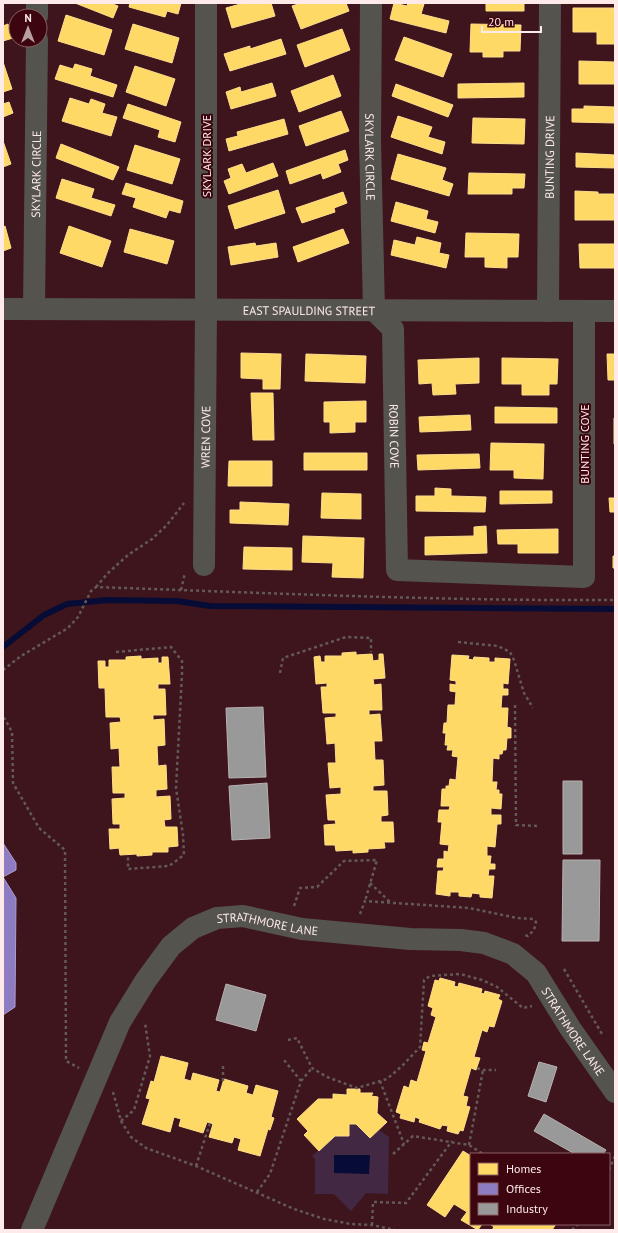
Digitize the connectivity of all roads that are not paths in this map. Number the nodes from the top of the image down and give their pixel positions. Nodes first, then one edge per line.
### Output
1 (206, 3) edge
2 (371, 3) edge
3 (550, 3) edge
4 (37, 48) edge
5 (3, 309) edge
6 (34, 309) junction
7 (206, 309) junction
8 (374, 310) junction
9 (548, 311) junction
10 (584, 311) junction
11 (615, 311) edge
12 (195, 567) road end
13 (584, 577) joint
14 (615, 1092) edge
15 (32, 1230) edge

1 - 7 street, SKYLARK DRIVE
2 - 8 street, SKYLARK CIRCLE
3 - 9 street, BUNTING DRIVE
4 - 6 street, SKYLARK CIRCLE
5 - 6 street, EAST SPAULDING STREET
6 - 7 street, EAST SPAULDING STREET
7 - 8 street, EAST SPAULDING STREET
7 - 12 street, WREN COVE
8 - 9 street, EAST SPAULDING STREET
8 - 13 street, ROBIN COVE
9 - 10 street, EAST SPAULDING STREET
10 - 11 street, EAST SPAULDING STREET
10 - 13 street, BUNTING COVE
14 - 15 street, STRATHMORE LANE

